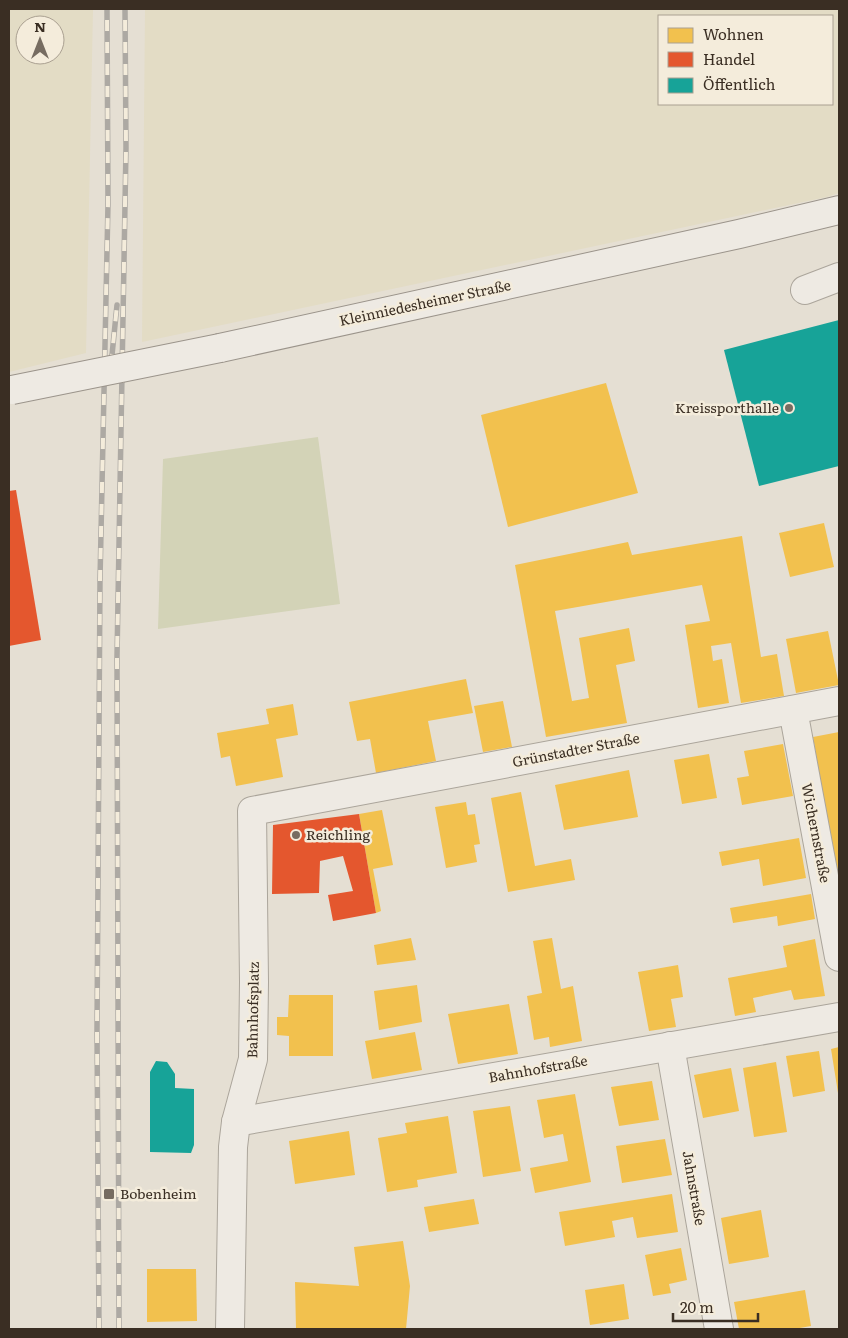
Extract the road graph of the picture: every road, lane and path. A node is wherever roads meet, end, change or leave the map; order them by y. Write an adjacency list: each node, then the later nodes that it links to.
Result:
1 (839, 210): 4 (street, Kleinniedesheimer Straße, bridge)
2 (839, 277): 3 (street)
3 (805, 290)
4 (10, 390)
5 (839, 701): 6 (street, Grünstadter Straße)
6 (793, 710): 7 (street, Grünstadter Straße); 8 (street, Wichernstraße)
7 (313, 799): 11 (street, Bahnhofsplatz)
8 (839, 957)
9 (839, 1017): 10 (street, Bahnhofstraße)
10 (670, 1046): 11 (street, Bahnhofstraße); 13 (street, Jahnstraße)
11 (236, 1122): 12 (street, Bahnhofsplatz)
12 (230, 1329)
13 (719, 1329)

